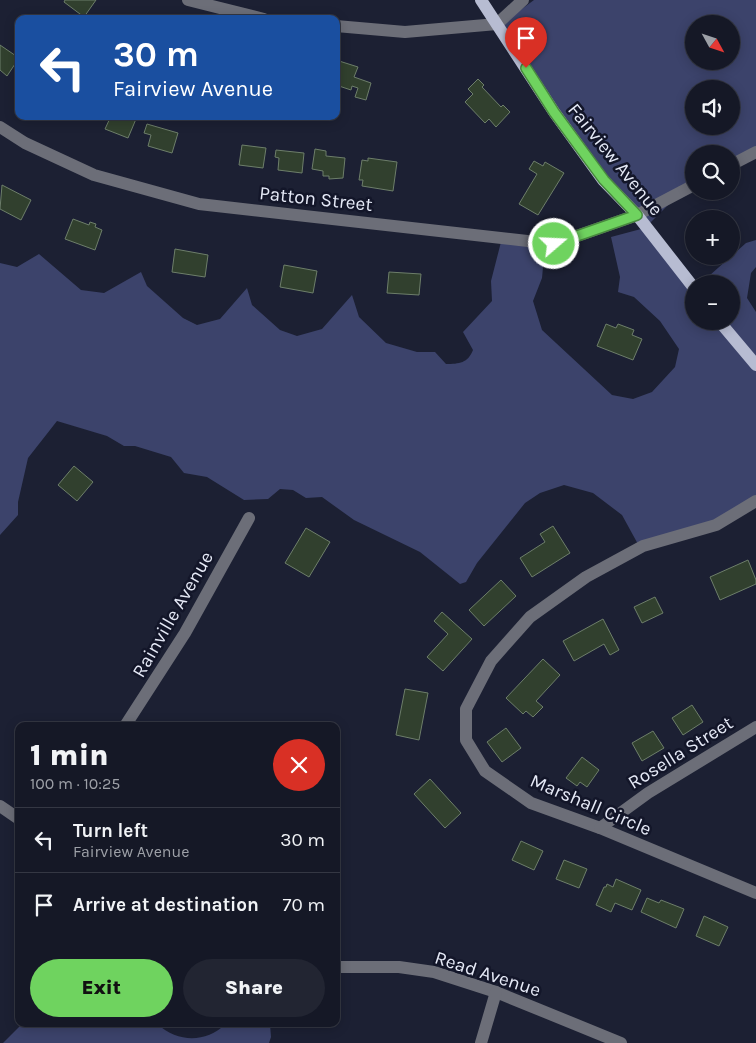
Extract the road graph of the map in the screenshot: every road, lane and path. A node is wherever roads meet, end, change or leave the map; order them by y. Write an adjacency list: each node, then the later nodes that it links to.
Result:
1 (188, 0): 4 (street)
2 (481, 0): 5 (main road, Fairview Avenue)
3 (523, 0): 5 (street)
4 (248, 15)
5 (497, 24): 6 (street); 11 (main road, Fairview Avenue)
6 (340, 26)
7 (0, 127): 11 (street, Patton Street)
8 (756, 152): 9 (street)
9 (740, 160)
10 (685, 190): 11 (street, Patton Street)
11 (637, 215): 12 (main road, Fairview Avenue)
12 (685, 276)
13 (726, 330): 14 (main road)
14 (756, 366)
15 (756, 501): 21 (street, Marshall Circle)
16 (249, 518): 17 (street, Rainville Avenue)
17 (128, 722)
18 (756, 727): 21 (street, Rosella Street)
19 (0, 806): 20 (street)
20 (15, 816)
21 (600, 828): 22 (street, Marshall Circle)
22 (756, 894)
23 (340, 967): 24 (street, Read Avenue)
24 (496, 992): 25 (street); 26 (street, Read Avenue)
25 (481, 1043)
26 (622, 1043)

